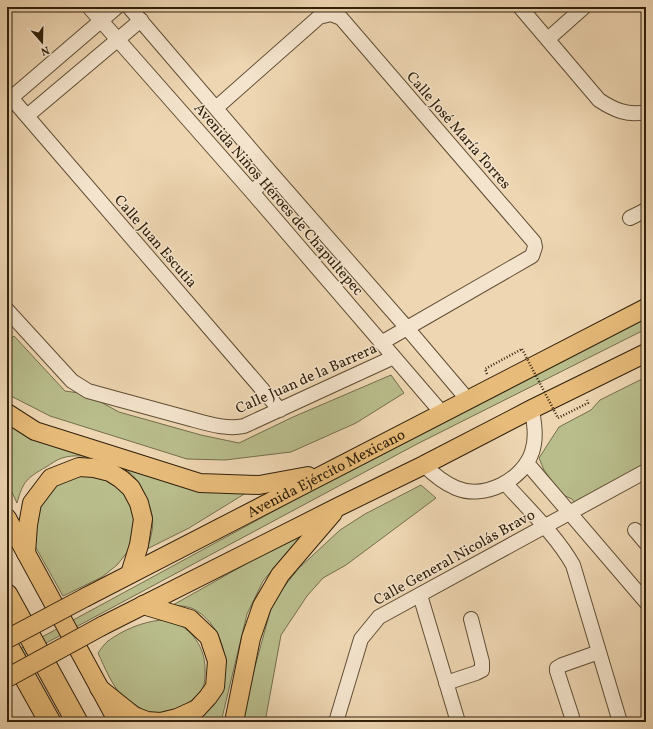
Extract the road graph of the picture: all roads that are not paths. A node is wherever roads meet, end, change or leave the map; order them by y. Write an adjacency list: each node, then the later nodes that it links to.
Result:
1 (89, 7): 6 (street, Avenida Niños Héroes de Chapultepec)
2 (117, 7): 6 (street)
3 (129, 7): 7 (street, Avenida Niños Héroes de Chapultepec)
4 (520, 7): 9 (street)
5 (584, 7): 9 (street)
6 (100, 20): 8 (street, Avenida Niños Héroes de Chapultepec); 10 (street)
7 (141, 20): 8 (street); 11 (street, Avenida Niños Héroes de Chapultepec)
8 (117, 40): 13 (street); 15 (street, Avenida Niños Héroes de Chapultepec)
9 (548, 40): 12 (street)
10 (9, 95): 13 (street, Calle Juan Escutia)
11 (216, 108): 14 (street, Avenida Niños Héroes de Chapultepec); 20 (street, Calle José María Torres)
12 (646, 113)
13 (27, 116): 26 (street, Calle Juan Escutia)
14 (272, 174): 15 (street); 20 (street, Avenida Niños Héroes de Chapultepec)
15 (252, 192): 21 (street, Avenida Niños Héroes de Chapultepec)
16 (646, 210): 17 (street)
17 (630, 218)
18 (646, 308): 24 (main road, Avenida Ejército Mexicano)
19 (7, 310): 26 (street, Calle Juan de la Barrera)
20 (408, 328): 21 (street, Calle José María Torres); 24 (street, Avenida Niños Héroes de Chapultepec)
21 (381, 342): 23 (street, Avenida Niños Héroes de Chapultepec)
22 (646, 353): 25 (main road)
23 (394, 357): 26 (street, Calle Juan de la Barrera); 28 (street, Avenida Niños Héroes de Chapultepec)
24 (468, 400): 28 (main road, Avenida Ejército Mexicano)
25 (532, 408): 29 (street); 30 (main road)
26 (280, 410)
27 (7, 413): 32 (main road)
28 (442, 413): 32 (main road, Avenida Ejército Mexicano)
29 (527, 463): 33 (street); 35 (street)
30 (424, 465): 33 (street); 34 (main road)
31 (646, 471): 35 (street, Calle General Nicolás Bravo)
32 (329, 472): 41 (main road, Avenida Ejército Mexicano)
33 (505, 483): 37 (street)
34 (340, 506): 45 (main road); 57 (main road)
35 (569, 513): 37 (street, Calle General Nicolás Bravo); 44 (street)
36 (7, 518): 40 (main road)
37 (544, 527): 43 (street, Calle General Nicolás Bravo); 49 (street)
38 (635, 530): 39 (street)
39 (646, 543)
40 (26, 553): 41 (main road); 52 (main road)
41 (130, 574): 47 (main road, Avenida Ejército Mexicano, bridge)
42 (7, 595): 55 (highway)
43 (420, 595): 51 (street); 58 (street, Calle General Nicolás Bravo)
44 (646, 602)
45 (143, 605): 50 (main road, bridge); 52 (main road)
46 (471, 619): 51 (street)
47 (7, 639)
48 (7, 644): 54 (highway)
49 (598, 652): 53 (street); 60 (street)
50 (7, 678)
51 (446, 683): 59 (street)
52 (99, 688): 56 (main road)
53 (572, 717)
54 (50, 722)
55 (78, 722)
56 (118, 722)
57 (234, 722)
58 (336, 722)
59 (458, 722)
60 (620, 722)

